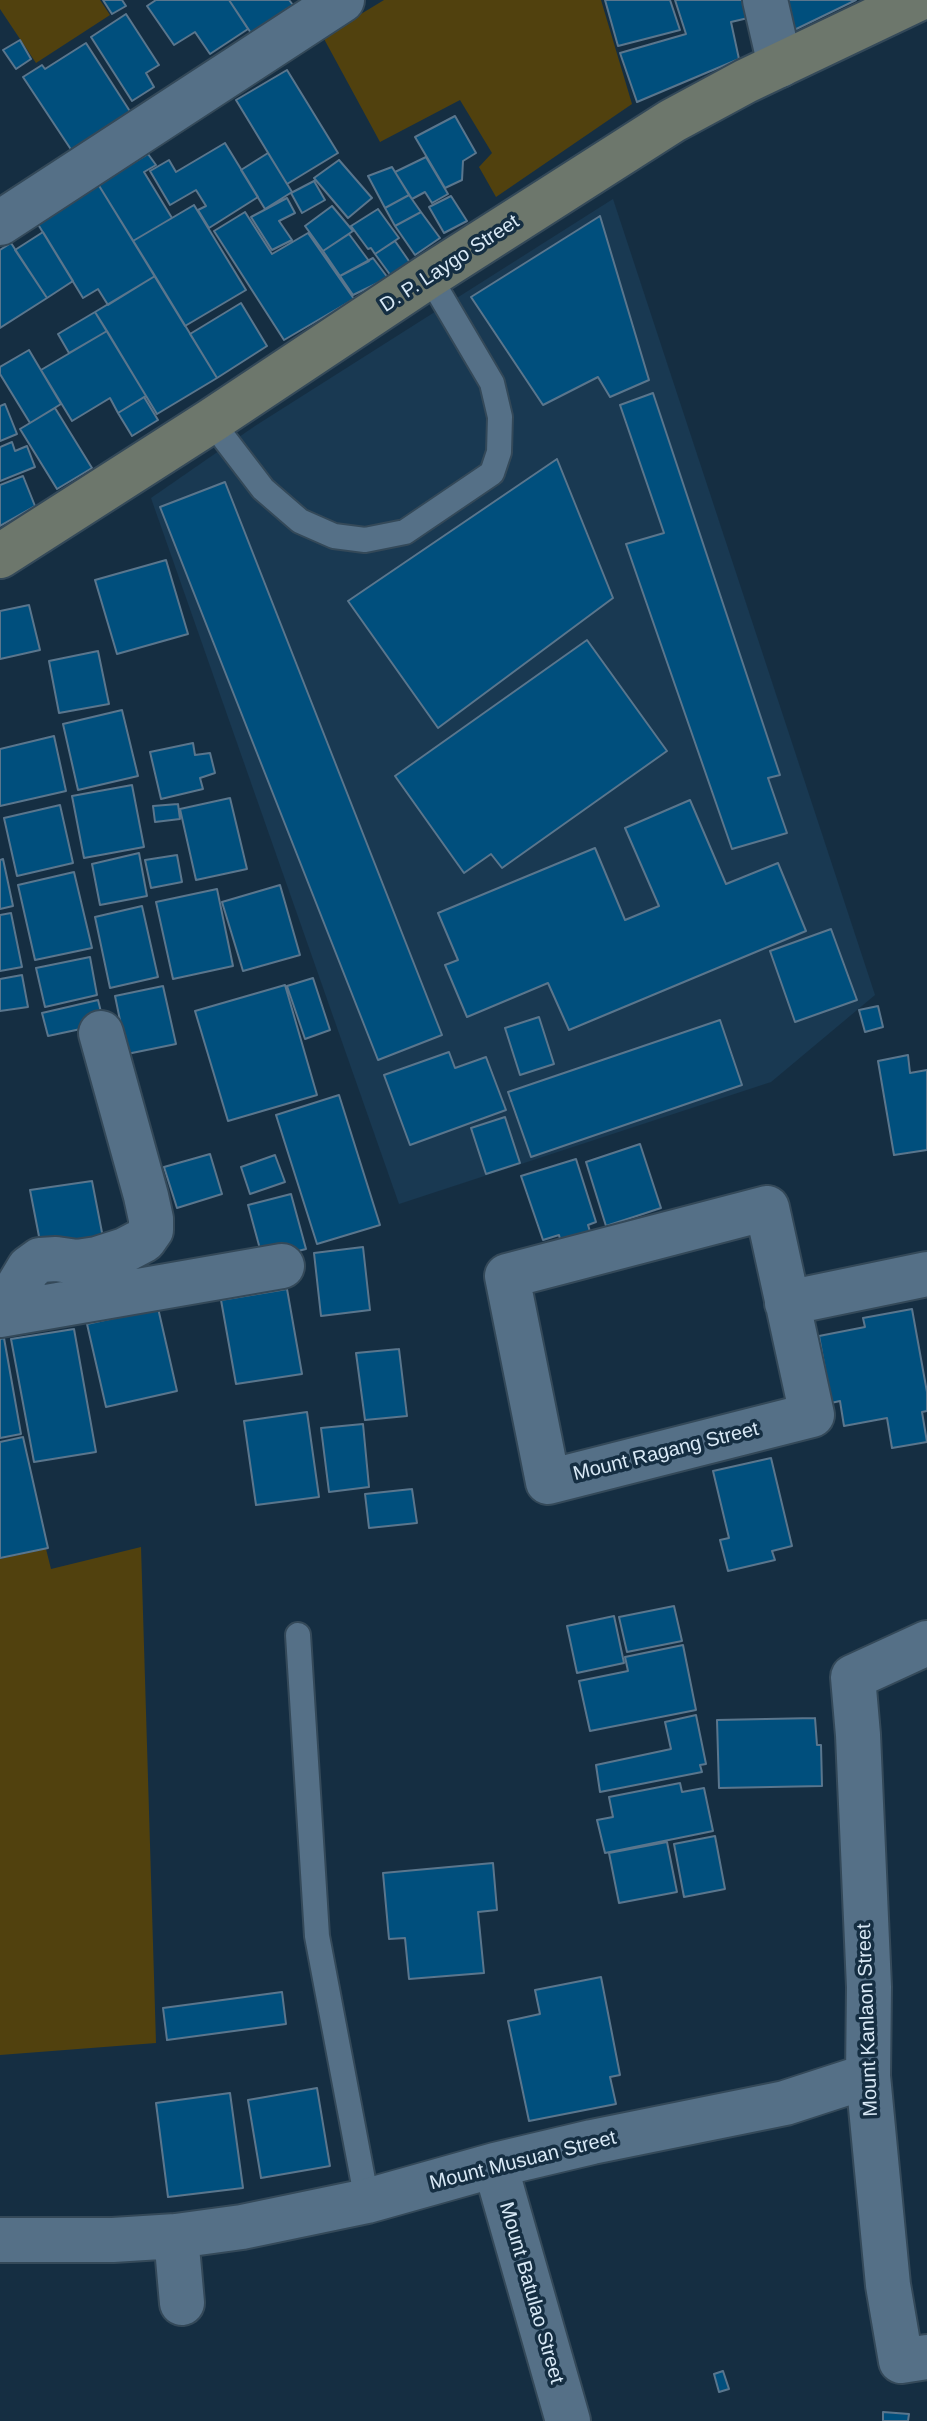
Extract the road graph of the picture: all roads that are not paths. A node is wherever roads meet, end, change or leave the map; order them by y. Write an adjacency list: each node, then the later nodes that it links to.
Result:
1 (342, 0): 5 (street)
2 (765, 0): 4 (street)
3 (916, 0): 4 (main road, D. P. Laygo Street)
4 (780, 65): 6 (main road, D. P. Laygo Street)
5 (0, 223)
6 (429, 276): 7 (main road, D. P. Laygo Street); 7 (lane)
7 (211, 421): 8 (main road, D. P. Laygo Street)
8 (0, 556)
9 (101, 1033): 13 (street)
10 (282, 1266): 13 (street)
11 (927, 1274): 12 (street)
12 (787, 1303): 12 (street, Mount Ragang Street)
13 (8, 1314)
14 (298, 1635): 18 (lane)
15 (927, 1643): 16 (street, Mount Kanlaon Street)
16 (868, 2076): 17 (street, Mount Musuan Street); 22 (street, Mount Kanlaon Street)
17 (495, 2165): 18 (street, Mount Musuan Street); 23 (street, Mount Batulao Street)
18 (367, 2201): 19 (street, Mount Musuan Street)
19 (176, 2236): 20 (street, Mount Musuan Street); 21 (street)
20 (0, 2240)
21 (182, 2303)
22 (914, 2359)
23 (568, 2421)

